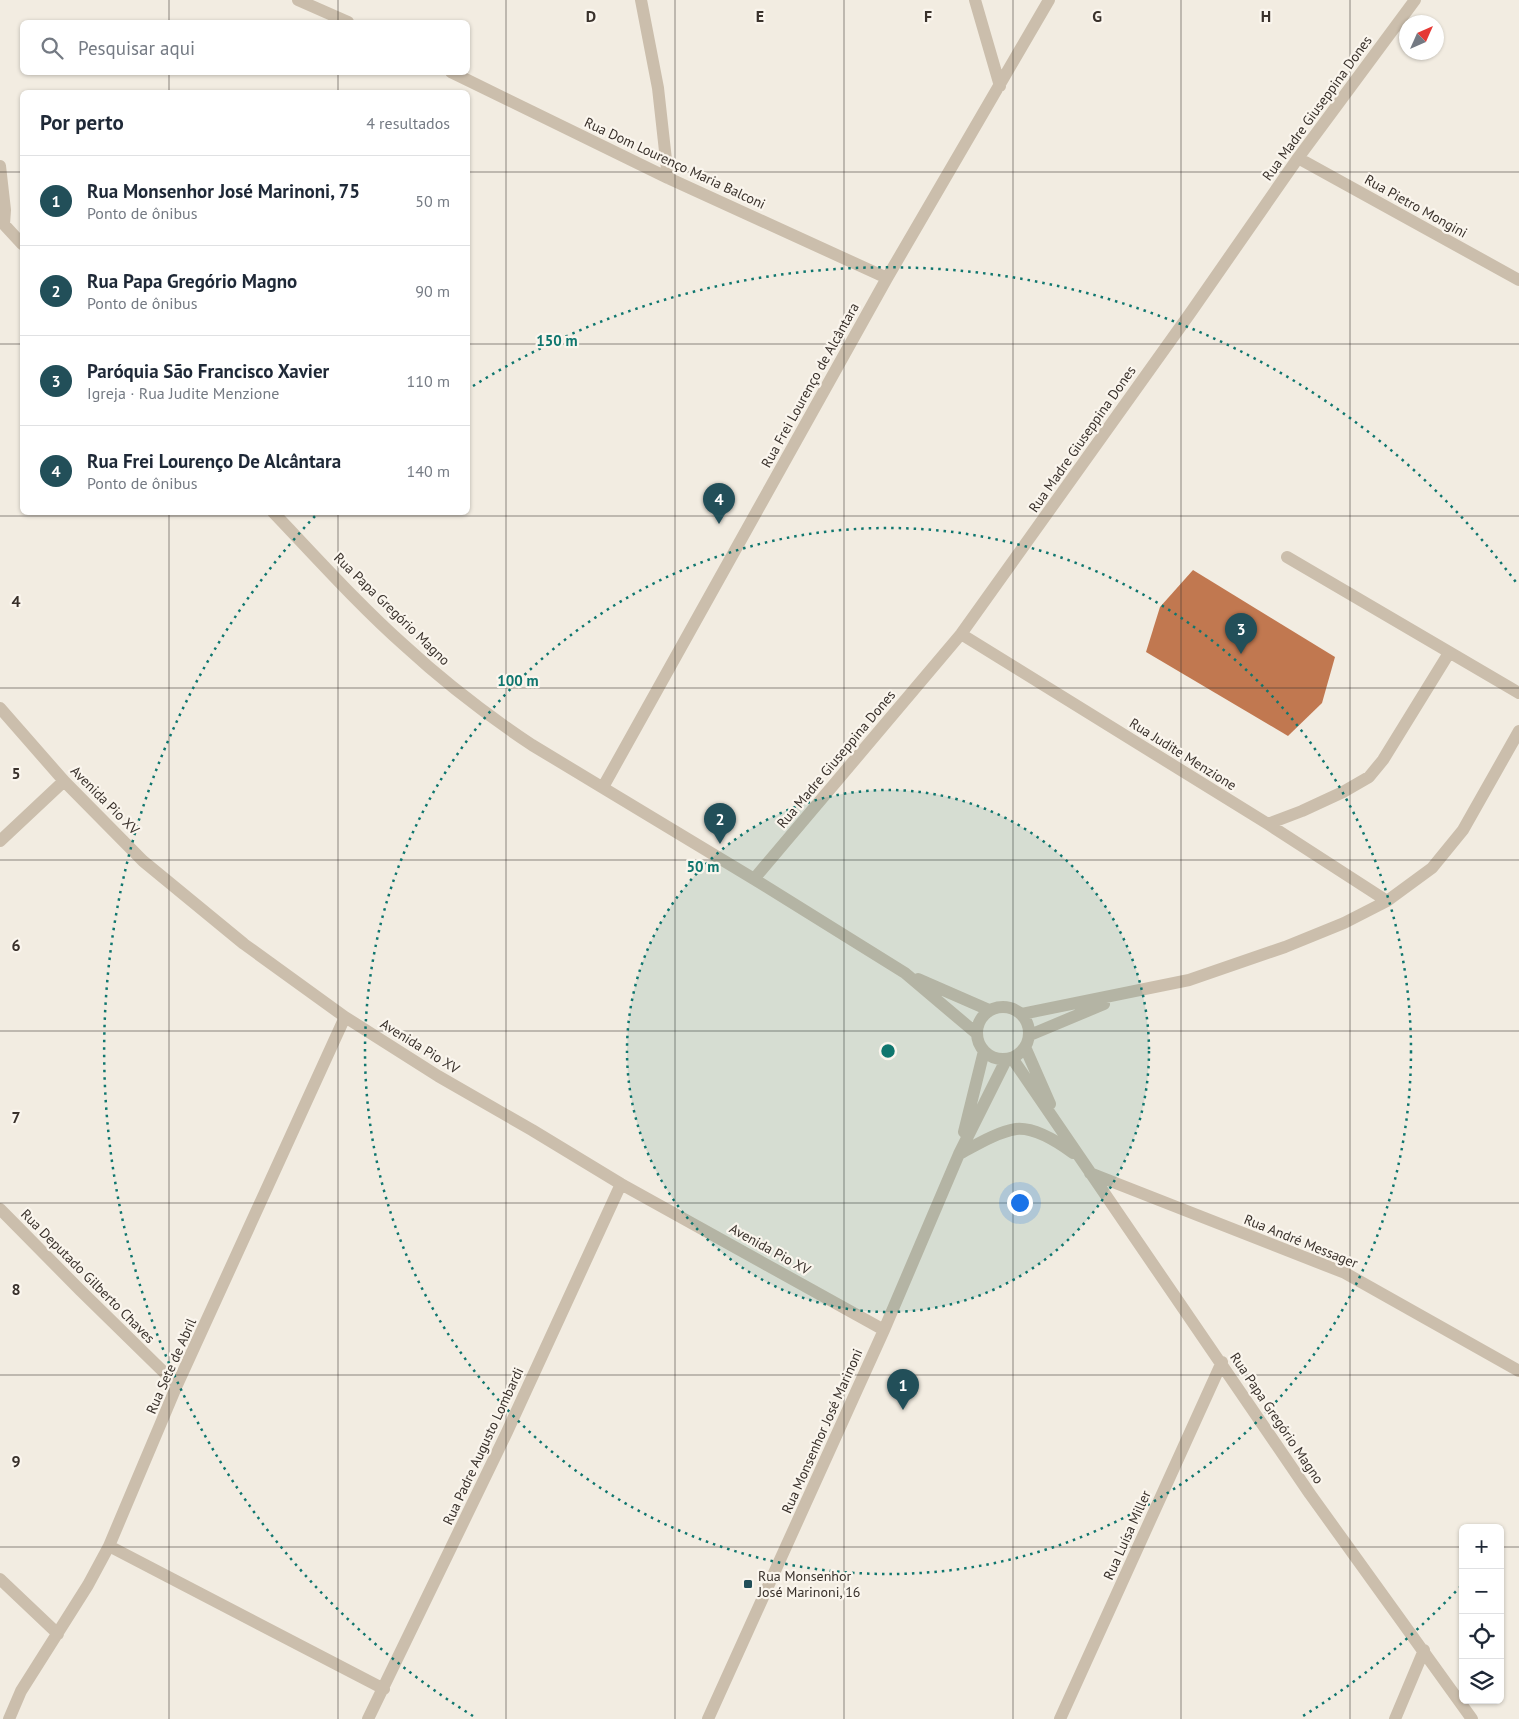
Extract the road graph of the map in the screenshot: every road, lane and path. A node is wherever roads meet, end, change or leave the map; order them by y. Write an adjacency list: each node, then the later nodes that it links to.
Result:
1 (298, 0): 6 (street)
2 (641, 0): 12 (street)
3 (975, 0): 9 (street)
4 (1049, 0): 9 (street, Rua Frei Lourenço de Alcântara)
5 (1414, 0): 10 (street, Rua Madre Giuseppina Dones)
6 (321, 5): 7 (street)
7 (345, 20)
8 (457, 75): 12 (street, Rua Dom Lourenço Maria Balconi)
9 (1000, 86): 15 (street, Rua Frei Lourenço de Alcântara)
10 (1298, 158): 16 (street, Rua Pietro Mongini); 19 (street, Rua Madre Giuseppina Dones)
11 (0, 166): 13 (street)
12 (668, 178): 15 (street, Rua Dom Lourenço Maria Balconi)
13 (1, 224): 14 (street)
14 (20, 242)
15 (887, 278): 25 (street, Rua Frei Lourenço de Alcântara)
16 (1519, 280)
17 (276, 515): 25 (street, Rua Papa Gregório Magno)
18 (1287, 557): 20 (street)
19 (961, 634): 26 (street, Rua Judite Menzione); 28 (street, Rua Madre Giuseppina Dones)
20 (1449, 653): 21 (street); 26 (street)
21 (1519, 693)
22 (0, 708): 24 (street, Avenida Pio XV)
23 (1519, 731): 29 (street)
24 (64, 781): 27 (street); 34 (street, Avenida Pio XV)
25 (602, 787): 28 (street, Rua Papa Gregório Magno)
26 (1268, 824): 29 (street, Rua Judite Menzione)
27 (0, 841)
28 (754, 880): 30 (street, Rua Papa Gregório Magno)
29 (1387, 900): 31 (street)
30 (905, 973): 32 (street, Rua Papa Gregório Magno); 35 (street, Rua Papa Gregório Magno)
31 (1126, 994): 33 (street); 36 (street)
32 (989, 1010): 33 (street); 35 (street)
33 (1022, 1014): 36 (street)
34 (345, 1017): 43 (street, Avenida Pio XV); 48 (street, Rua Sete de Abril)
35 (976, 1033): 37 (street)
36 (1028, 1041): 38 (street); 39 (street, Rua Papa Gregório Magno)
37 (984, 1051): 38 (street); 40 (street, Rua Monsenhor José Marinoni)
38 (1009, 1059): 39 (street, Rua Papa Gregório Magno); 40 (street, Rua Monsenhor José Marinoni)
39 (1062, 1132): 41 (street, Rua Papa Gregório Magno)
40 (959, 1154): 41 (street); 45 (street, Rua Monsenhor José Marinoni)
41 (1079, 1158): 42 (street, Rua Papa Gregório Magno)
42 (1090, 1173): 46 (street, Rua Papa Gregório Magno); 47 (street, Rua André Messager)
43 (622, 1184): 45 (street, Avenida Pio XV); 53 (street, Rua Padre Augusto Lombardi)
44 (0, 1209): 48 (street, Rua Deputado Gilberto Chaves)
45 (884, 1330): 56 (street, Rua Monsenhor José Marinoni)
46 (1222, 1362): 52 (street, Rua Papa Gregório Magno); 57 (street, Rua Luísa Miller)
47 (1517, 1364)
48 (177, 1385): 49 (street, Rua Sete de Abril)
49 (109, 1546): 51 (street, Rua Sete de Abril); 53 (street)
50 (0, 1579): 51 (street)
51 (58, 1634): 54 (street, Rua Sete de Abril)
52 (1424, 1650): 58 (street); 59 (street, Rua Papa Gregório Magno)
53 (384, 1689): 55 (street, Rua Padre Augusto Lombardi)
54 (9, 1719)
55 (368, 1719)
56 (708, 1719)
57 (1060, 1719)
58 (1395, 1719)
59 (1472, 1719)

